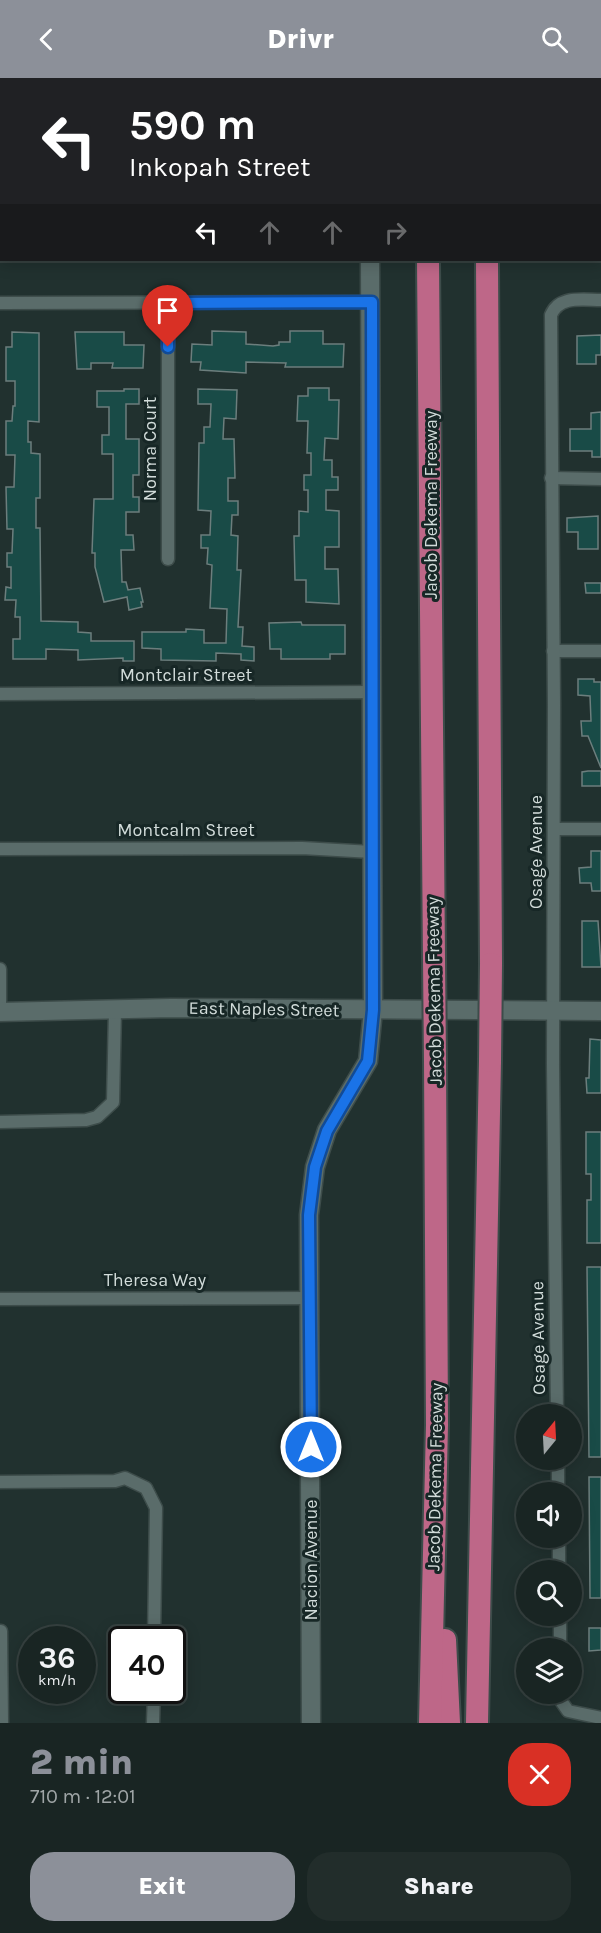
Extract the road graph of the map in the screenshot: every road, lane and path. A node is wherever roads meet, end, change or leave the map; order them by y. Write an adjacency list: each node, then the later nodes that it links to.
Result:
1 (370, 261): 8 (street, Nacion Avenue)
2 (423, 261): 9 (highway)
3 (429, 261): 9 (highway, Jacob Dekema Freeway)
4 (487, 261): 6 (highway)
5 (497, 261): 6 (highway)
6 (488, 292): 29 (highway, bridge)
7 (601, 300): 12 (street, Osage Avenue)
8 (372, 302): 11 (street); 17 (street, Nacion Avenue)
9 (430, 302): 34 (highway, Jacob Dekema Freeway, bridge)
10 (0, 303): 11 (street)
11 (168, 303): 14 (street, Norma Court)
12 (551, 478): 13 (street); 15 (street, Osage Avenue)
13 (601, 479)
14 (168, 559)
15 (554, 651): 16 (street); 19 (street, Osage Avenue)
16 (601, 651)
17 (372, 692): 18 (street, Montclair Street); 22 (street, Nacion Avenue)
18 (0, 694)
19 (554, 829): 20 (street); 26 (street, Osage Avenue)
20 (601, 829)
21 (0, 849): 22 (street, Montcalm Street)
22 (372, 852): 25 (street, Nacion Avenue)
23 (0, 969): 28 (street)
24 (115, 1010): 25 (street, East Naples Street); 28 (street, East Naples Street); 30 (street)
25 (373, 1010): 26 (street, East Naples Street); 31 (street, Nacion Avenue)
26 (554, 1011): 27 (street, East Naples Street); 33 (street, Osage Avenue)
27 (601, 1011)
28 (0, 1012)
29 (489, 1060): 46 (highway); 47 (highway)
30 (0, 1122)
31 (310, 1298): 32 (street, Theresa Way); 43 (street, Nacion Avenue)
32 (0, 1299)
33 (557, 1404)
34 (437, 1425): 44 (highway, Jacob Dekema Freeway); 45 (highway)
35 (0, 1482): 36 (street)
36 (154, 1626)
37 (1, 1631): 41 (street)
38 (154, 1704): 42 (street)
39 (563, 1704): 40 (street)
40 (601, 1718)
41 (2, 1723)
42 (153, 1723)
43 (312, 1723)
44 (430, 1723)
45 (449, 1723)
46 (477, 1723)
47 (490, 1723)

